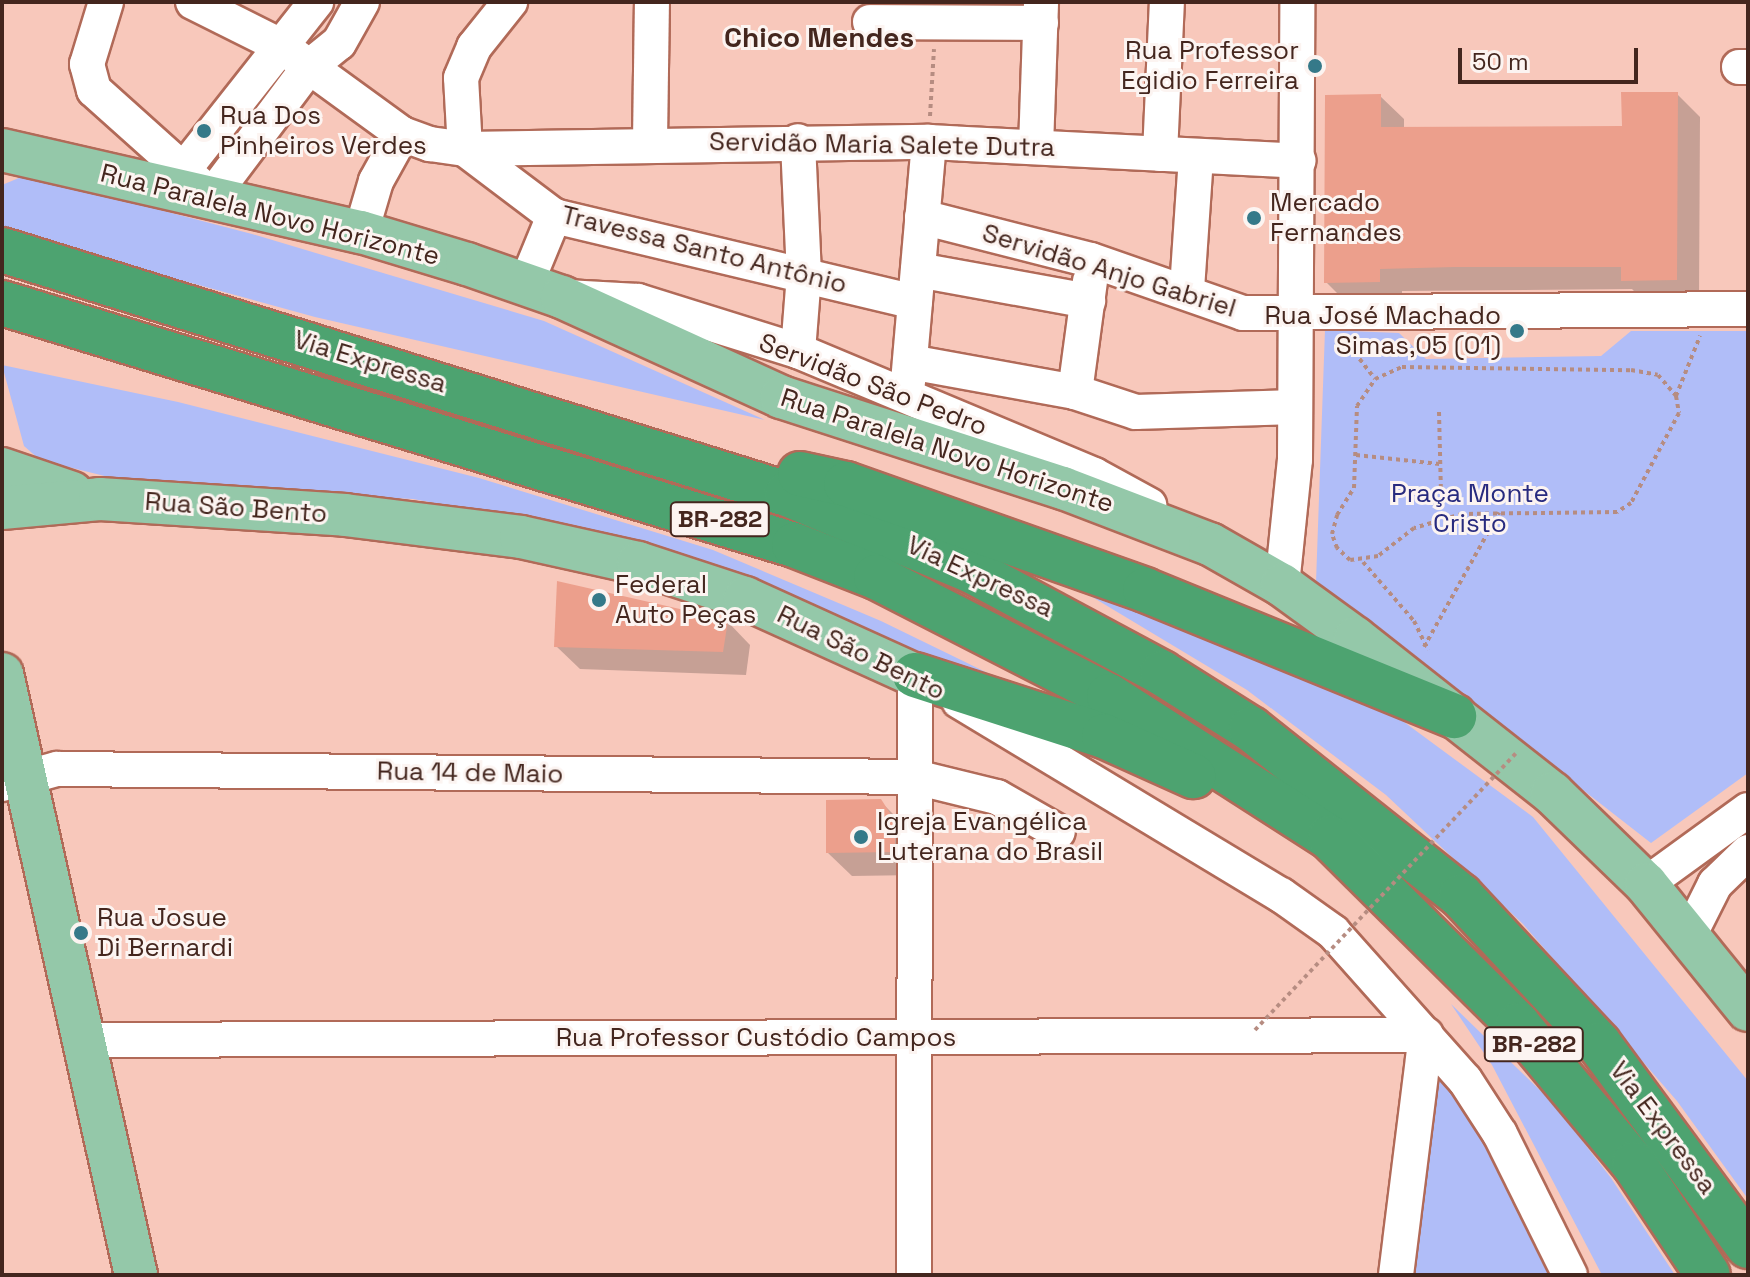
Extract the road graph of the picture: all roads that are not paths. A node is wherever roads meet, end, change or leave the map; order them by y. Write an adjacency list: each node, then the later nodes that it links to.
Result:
1 (106, 2): 23 (street)
2 (316, 2): 11 (street)
3 (362, 2): 12 (street)
4 (510, 2): 18 (street)
5 (652, 2): 15 (street)
6 (1167, 2): 19 (street)
7 (1297, 2): 22 (street)
8 (197, 3): 11 (street)
9 (1041, 13): 10 (street); 17 (street)
10 (870, 22)
11 (281, 46): 12 (street); 23 (street)
12 (309, 67): 13 (street); 23 (street)
13 (402, 134): 18 (street); 26 (street)
14 (798, 141): 15 (street, Servidão Maria Salete Dutra); 16 (street, Servidão Maria Salete Dutra); 29 (street)
15 (650, 142): 18 (street, Servidão Maria Salete Dutra)
16 (929, 142): 17 (street, Servidão Maria Salete Dutra); 25 (street)
17 (1036, 147): 19 (street, Servidão Maria Salete Dutra)
18 (465, 149): 24 (street, Travessa Santo Antônio)
19 (1160, 154): 20 (street, Servidão Maria Salete Dutra)
20 (1196, 156): 22 (street, Servidão Maria Salete Dutra); 31 (street)
21 (13, 159): 23 (main road, Rua Paralela Novo Horizonte)
22 (1299, 161): 36 (street)
23 (189, 184): 26 (main road, Rua Paralela Novo Horizonte)
24 (554, 216): 29 (street, Travessa Santo Antônio); 32 (street)
25 (922, 217): 28 (street, Servidão Anjo Gabriel); 30 (street)
26 (361, 232): 32 (main road, Rua Paralela Novo Horizonte)
27 (2, 250): 41 (highway, Via Expressa / BR-282)
28 (1091, 260): 31 (street, Servidão Anjo Gabriel); 33 (street)
29 (804, 275): 30 (street, Travessa Santo Antônio); 37 (street)
30 (916, 286): 33 (street, Travessa Santo Antônio); 38 (street)
31 (1187, 289): 36 (street, Servidão Anjo Gabriel)
32 (544, 290): 37 (street, Servidão São Pedro); 45 (main road, Rua Paralela Novo Horizonte)
33 (1088, 301): 39 (street)
34 (1733, 301): 36 (street, Servidão Anjo Gabriel)
35 (2, 303): 54 (highway, Via Expressa / BR-282)
36 (1297, 315): 40 (street)
37 (798, 351): 38 (street, Servidão São Pedro)
38 (909, 378): 39 (street, Servidão São Pedro); 45 (street, Servidão São Pedro)
39 (1075, 392): 40 (street, Servidão São Pedro)
40 (1295, 407): 46 (street)
41 (668, 455): 49 (highway); 62 (highway, Via Expressa / BR-282)
42 (2, 469): 43 (main road, Rua São Bento)
43 (100, 499): 44 (main road, Rua São Bento); 48 (main road, Rua São Bento)
44 (2, 508)
45 (1210, 544): 46 (main road, Rua Paralela Novo Horizonte)
46 (1282, 585): 49 (main road, Rua Paralela Novo Horizonte)
47 (2, 674): 51 (main road)
48 (915, 675): 50 (street); 54 (highway); 59 (street, Rua São Bento)
49 (1454, 716): 56 (main road, Rua Paralela Novo Horizonte)
50 (915, 777): 51 (street, Rua 14 de Maio); 53 (street, Rua 14 de Maio); 60 (street)
51 (14, 779): 61 (main road)
52 (1743, 824): 56 (street)
53 (1058, 832)
54 (1330, 838): 67 (highway, Via Expressa / BR-282)
55 (1748, 852): 57 (street)
56 (1646, 884): 57 (main road, Rua Paralela Novo Horizonte)
57 (1690, 934): 58 (main road, Rua Paralela Novo Horizonte)
58 (1748, 1010)
59 (1426, 1035): 60 (street, Rua Professor Custódio Campos); 65 (street); 66 (street, Rua São Bento)
60 (915, 1037): 61 (street, Rua Professor Custódio Campos); 64 (street)
61 (86, 1040): 63 (main road)
62 (1748, 1246)
63 (136, 1275)
64 (914, 1275)
65 (1396, 1275)
66 (1570, 1275)
67 (1708, 1275)

